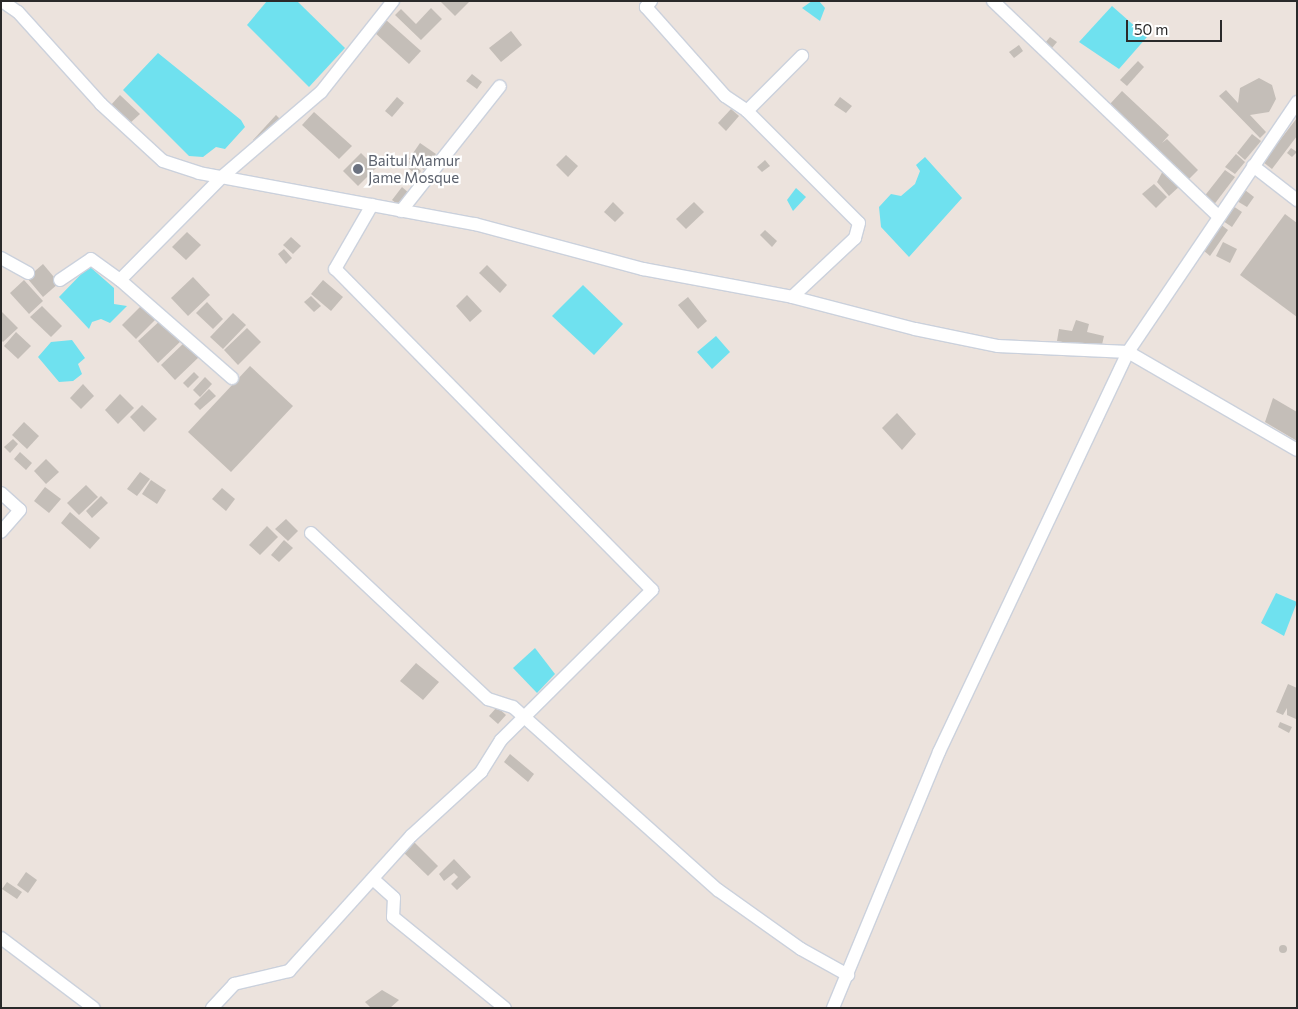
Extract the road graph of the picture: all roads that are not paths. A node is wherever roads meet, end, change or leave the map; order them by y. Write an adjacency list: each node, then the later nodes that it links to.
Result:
1 (2, 1): 10 (street)
2 (393, 1): 10 (street)
3 (651, 1): 8 (street)
4 (993, 1): 14 (street)
5 (802, 56): 8 (street)
6 (500, 86): 13 (street)
7 (1297, 102): 9 (street)
8 (747, 111): 19 (street)
9 (1253, 166): 11 (street); 14 (street)
10 (224, 176): 12 (street); 18 (street)
11 (1297, 200)
12 (372, 205): 13 (street); 26 (street)
13 (401, 211): 19 (street)
14 (1218, 216): 20 (street)
15 (1, 258): 16 (street)
16 (28, 274)
17 (60, 280): 18 (street)
18 (120, 280): 21 (street)
19 (792, 297): 20 (street)
20 (1128, 352): 22 (street); 29 (street)
21 (232, 378)
22 (1297, 450)
23 (1, 493): 24 (street)
24 (1, 532)
25 (311, 534): 26 (street)
26 (526, 720): 27 (street); 29 (street)
27 (372, 879): 31 (street); 32 (street)
28 (1, 938): 30 (street)
29 (848, 975): 33 (street)
30 (94, 1008)
31 (212, 1008)
32 (506, 1008)
33 (833, 1008)

